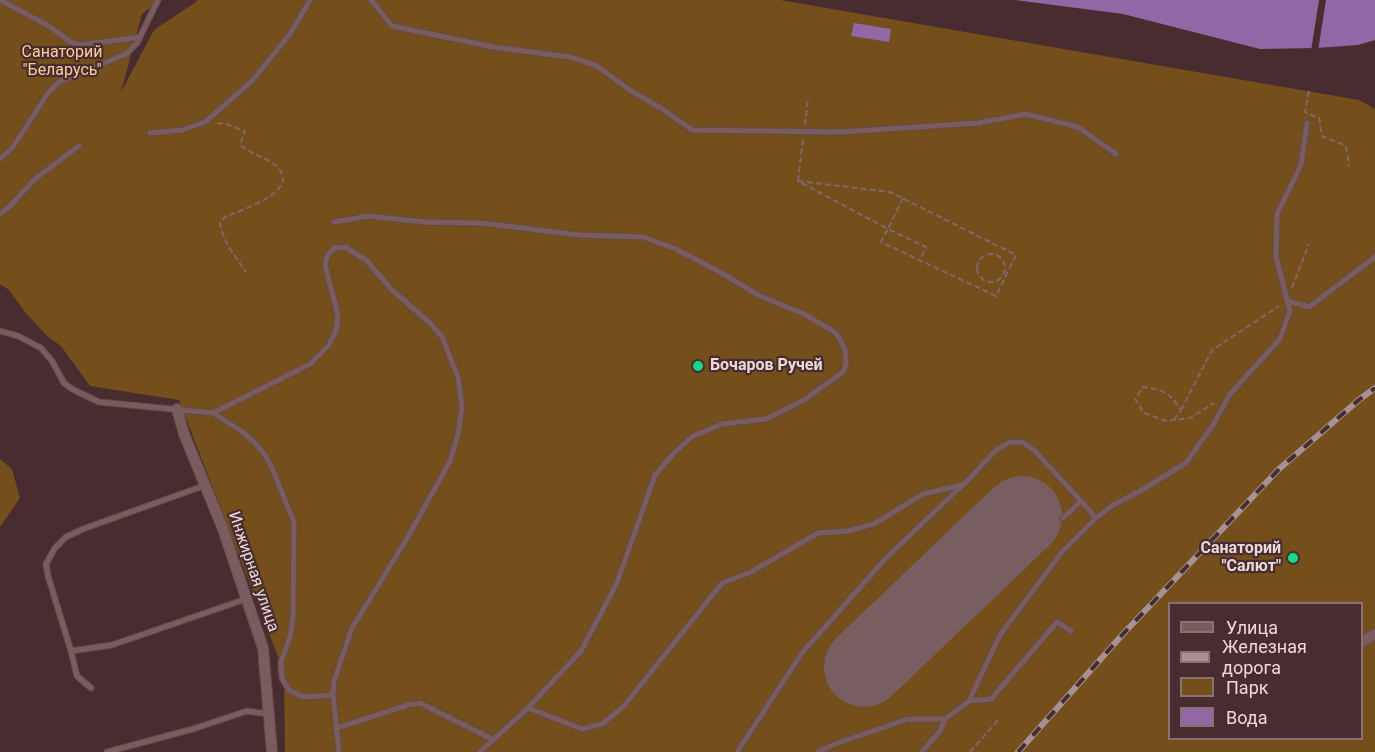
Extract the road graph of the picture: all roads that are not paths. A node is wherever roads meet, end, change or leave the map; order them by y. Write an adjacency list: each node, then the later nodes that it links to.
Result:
1 (0, 0): 5 (lane)
2 (158, 0): 5 (lane)
3 (310, 0): 7 (lane)
4 (371, 0): 9 (lane)
5 (140, 37): 10 (lane)
6 (1307, 123): 14 (lane)
7 (150, 133)
8 (79, 146): 11 (lane)
9 (1116, 154)
10 (0, 159)
11 (0, 214)
12 (334, 222): 29 (lane)
13 (1375, 256): 14 (lane)
14 (1288, 301): 22 (lane)
15 (0, 331): 16 (lane)
16 (177, 409): 17 (lane); 19 (street, Инжирная улица)
17 (213, 412): 27 (lane); 27 (lane)
18 (964, 484): 20 (lane); 29 (lane); 38 (lane)
19 (206, 485): 23 (street, Инжирная улица); 25 (lane)
20 (1081, 501): 21 (lane); 22 (lane)
21 (1063, 518)
22 (1096, 518): 28 (lane)
23 (246, 598): 25 (lane); 30 (street, Инжирная улица)
24 (1071, 631): 28 (lane)
25 (71, 651): 26 (lane)
26 (91, 688)
27 (333, 695): 32 (lane)
28 (969, 700): 31 (lane)
29 (528, 708): 33 (lane)
30 (270, 714): 34 (lane); 35 (street, Инжирная улица)
31 (945, 719): 39 (lane); 40 (lane)
32 (337, 728): 33 (lane); 36 (lane)
33 (494, 740): 37 (lane)
34 (107, 752)
35 (272, 752)
36 (339, 752)
37 (480, 752)
38 (737, 752)
39 (818, 752)
40 (922, 752)

